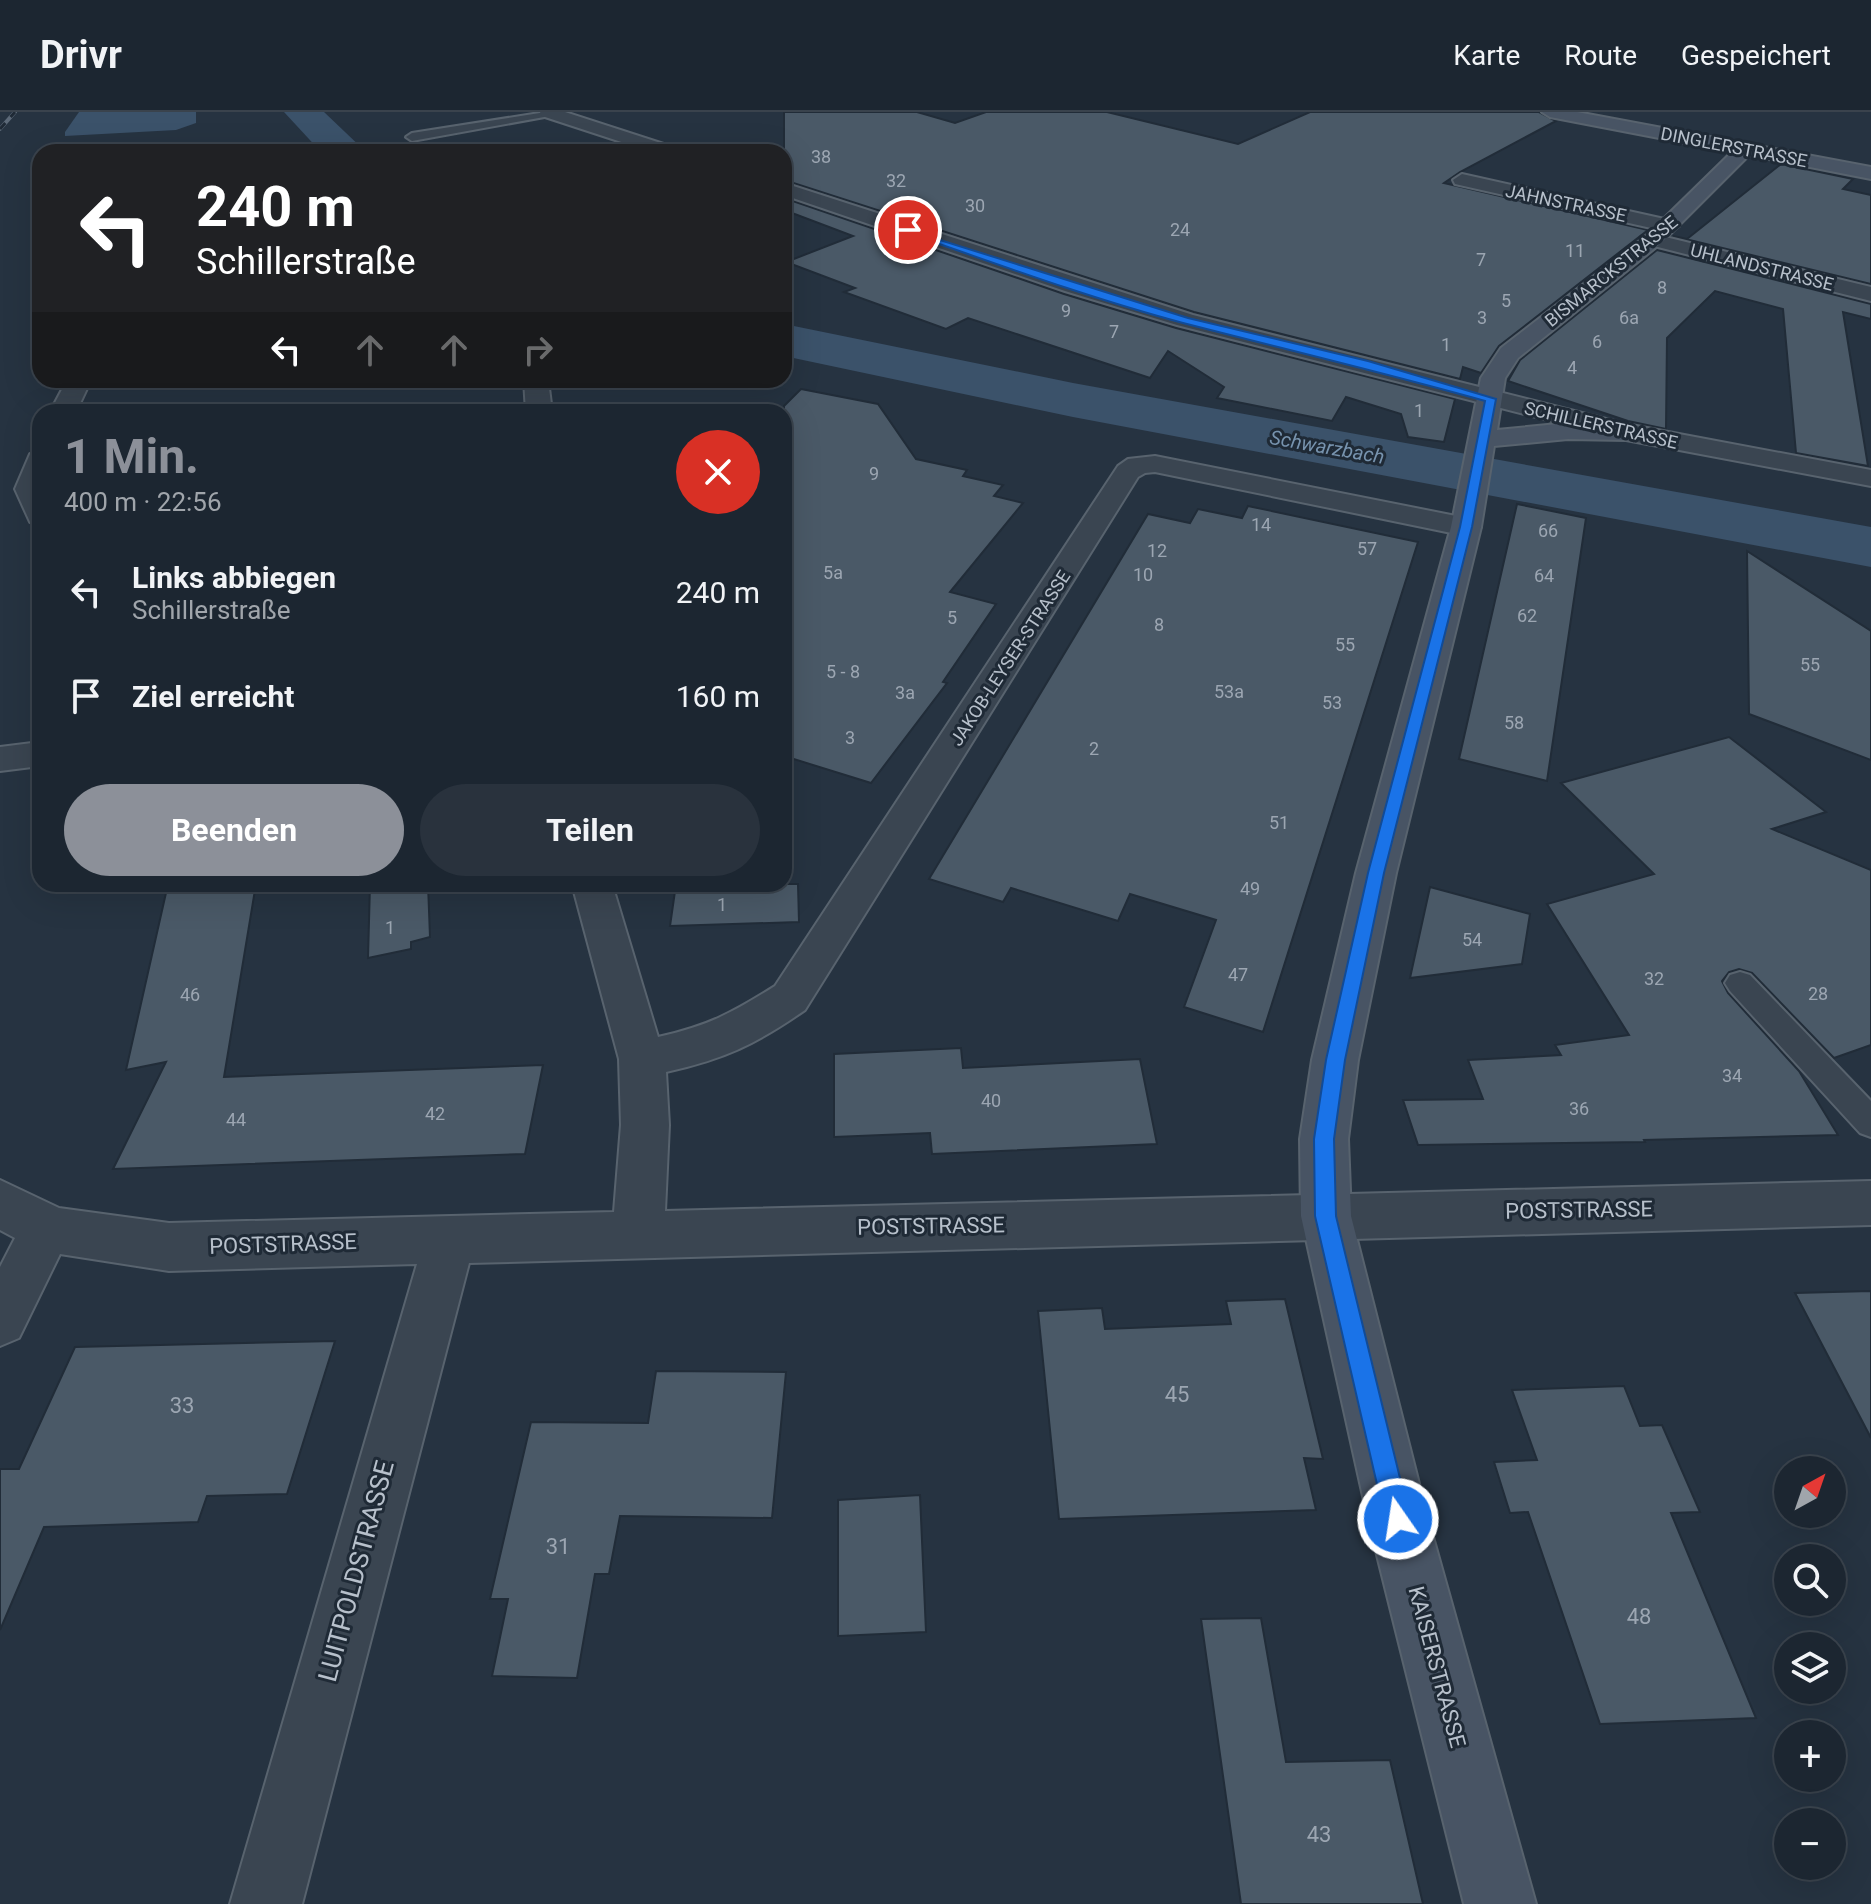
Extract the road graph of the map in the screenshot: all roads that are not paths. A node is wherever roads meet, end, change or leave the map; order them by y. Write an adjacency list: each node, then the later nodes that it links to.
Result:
1 (576, 112): 3 (street)
2 (1550, 112): 6 (street, DINGLERSTRASSE)
3 (551, 113): 4 (lane); 5 (street)
4 (412, 137)
5 (646, 144)
6 (1745, 149): 7 (street, DINGLERSTRASSE); 10 (street, BISMARCKSTRASSE)
7 (1871, 173)
8 (1462, 180): 10 (street, JAHNSTRASSE)
9 (792, 192): 12 (street, SCHILLERSTRASSE)
10 (1661, 233): 11 (street, UHLANDSTRASSE); 12 (street, BISMARCKSTRASSE)
11 (1871, 294)
12 (1490, 399): 13 (street, SCHILLERSTRASSE); 14 (street, KAISERSTRASSE)
13 (1626, 432): 14 (street); 15 (street, SCHILLERSTRASSE)
14 (1483, 441): 16 (street, KAISERSTRASSE)
15 (1871, 478)
16 (1470, 510): 21 (street, JAKOB-LEYSER-STRASSE); 25 (street, KAISERSTRASSE)
17 (32, 755): 18 (street)
18 (0, 759)
19 (594, 892): 21 (street)
20 (1740, 983): 22 (lane)
21 (642, 1059): 26 (street)
22 (1871, 1123)
23 (1871, 1203): 25 (street, POSTSTRASSE)
24 (15, 1216): 27 (street, POSTSTRASSE); 28 (street)
25 (1326, 1216): 26 (street, POSTSTRASSE); 30 (street, KAISERSTRASSE)
26 (638, 1233): 27 (street, POSTSTRASSE)
27 (450, 1239): 29 (street, LUITPOLDSTRASSE)
28 (0, 1320)
29 (266, 1904)
30 (1500, 1904)

